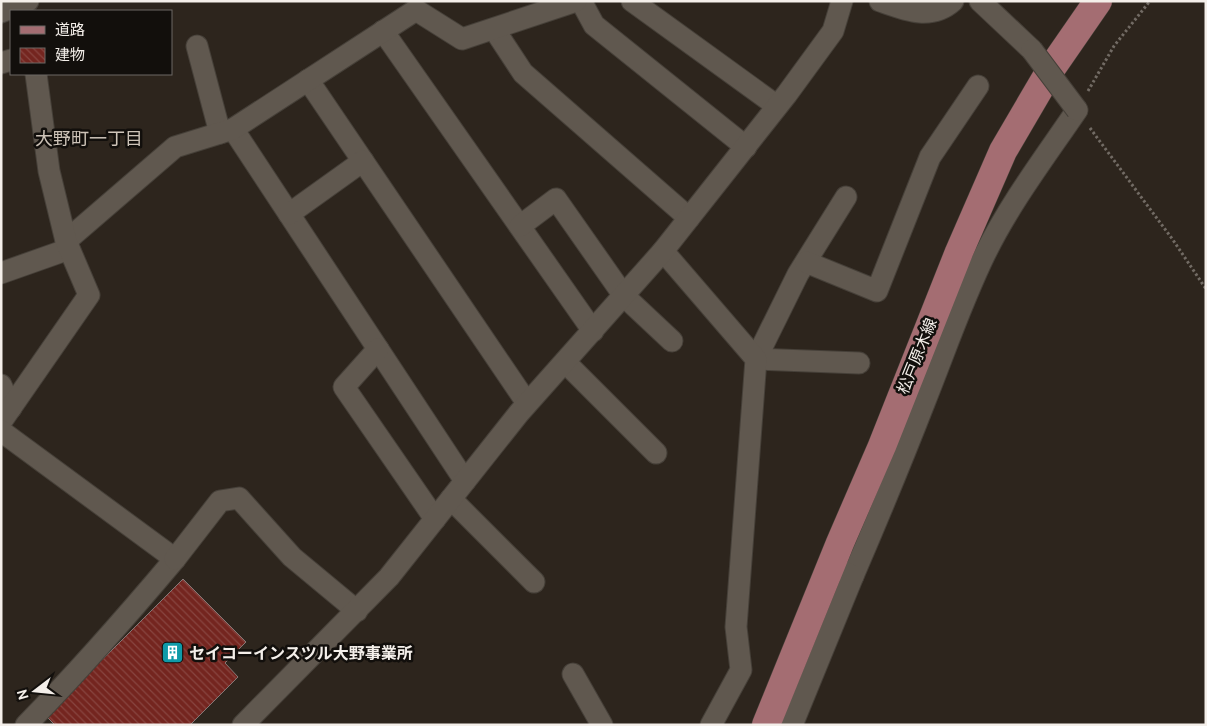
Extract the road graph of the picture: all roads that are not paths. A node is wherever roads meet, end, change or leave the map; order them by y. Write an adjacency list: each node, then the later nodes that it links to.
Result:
1 (28, 1): 11 (street)
2 (576, 1): 12 (street)
3 (581, 1): 20 (street)
4 (632, 1): 18 (street)
5 (842, 1): 18 (street)
6 (880, 1): 7 (street)
7 (952, 1)
8 (1098, 1): 46 (main road, 松戸原木線)
9 (985, 2): 46 (street, bridge)
10 (418, 5): 12 (street); 13 (street)
11 (1, 12)
12 (494, 29): 24 (street)
13 (383, 31): 16 (street); 25 (street)
14 (197, 46): 19 (street)
15 (36, 75): 26 (street)
16 (308, 80): 19 (street); 21 (street)
17 (978, 86): 28 (street)
18 (777, 106): 20 (street)
19 (226, 131): 23 (street); 26 (street)
20 (746, 147): 24 (street)
21 (363, 161): 23 (street); 38 (street)
22 (846, 197): 28 (street)
23 (289, 214): 33 (street)
24 (689, 218): 27 (street)
25 (520, 226): 30 (street); 31 (street)
26 (67, 245): 29 (street); 39 (street)
27 (663, 251): 30 (street); 34 (street)
28 (806, 262): 34 (street)
29 (1, 273)
30 (624, 296): 31 (street); 32 (street)
31 (593, 331): 35 (street)
32 (672, 342)
33 (378, 349): 42 (street); 44 (street)
34 (756, 359): 36 (street); 53 (street)
35 (565, 362): 38 (street); 41 (street)
36 (859, 363)
37 (1, 385): 39 (street)
38 (528, 403): 42 (street)
39 (6, 415)
40 (1, 431): 45 (street)
41 (656, 453)
42 (465, 481): 43 (street)
43 (451, 499): 44 (street); 47 (street)
44 (435, 519): 48 (street)
45 (175, 559): 48 (street); 50 (street)
46 (842, 571): 54 (main road, 松戸原木線); 55 (street)
47 (534, 582)
48 (357, 611): 51 (street)
49 (573, 674): 52 (street)
50 (26, 725)
51 (243, 725)
52 (602, 725)
53 (711, 725)
54 (766, 725)
55 (792, 725)

